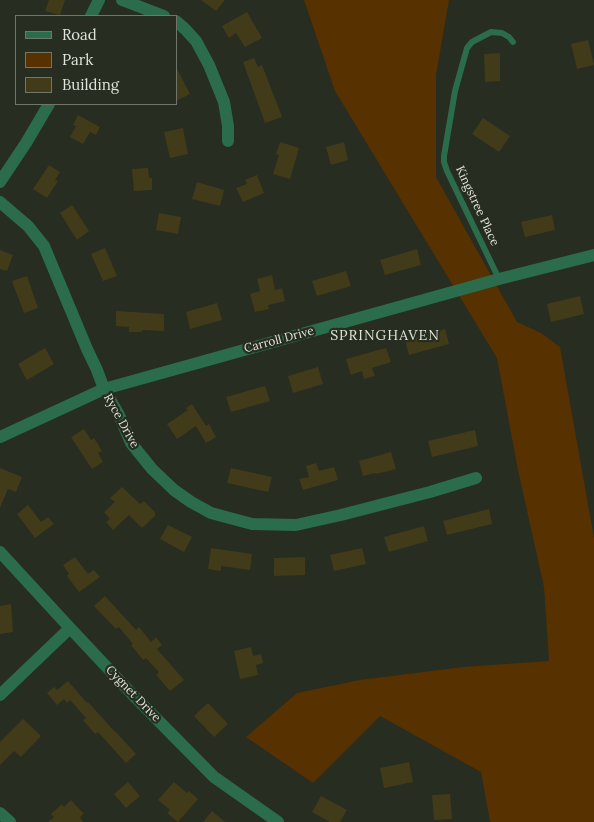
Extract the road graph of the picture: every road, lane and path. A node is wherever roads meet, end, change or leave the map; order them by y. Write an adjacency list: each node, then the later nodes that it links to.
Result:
1 (99, 0): 3 (street)
2 (122, 0): 4 (street)
3 (92, 15)
4 (161, 15)
5 (178, 23): 8 (street)
6 (513, 42): 12 (lane, Kingstree Place)
7 (48, 105): 9 (street)
8 (228, 141)
9 (0, 182)
10 (0, 202): 13 (street, Ryce Drive)
11 (594, 255): 12 (street, Carroll Drive)
12 (499, 280): 13 (street, Carroll Drive)
13 (104, 389): 14 (street, Carroll Drive); 15 (street, Ryce Drive)
14 (0, 437)
15 (476, 478)
16 (0, 552): 17 (street, Cygnet Drive)
17 (70, 628): 18 (street); 21 (street, Cygnet Drive)
18 (0, 695)
19 (0, 812): 20 (street)
20 (10, 822)
21 (278, 822)

